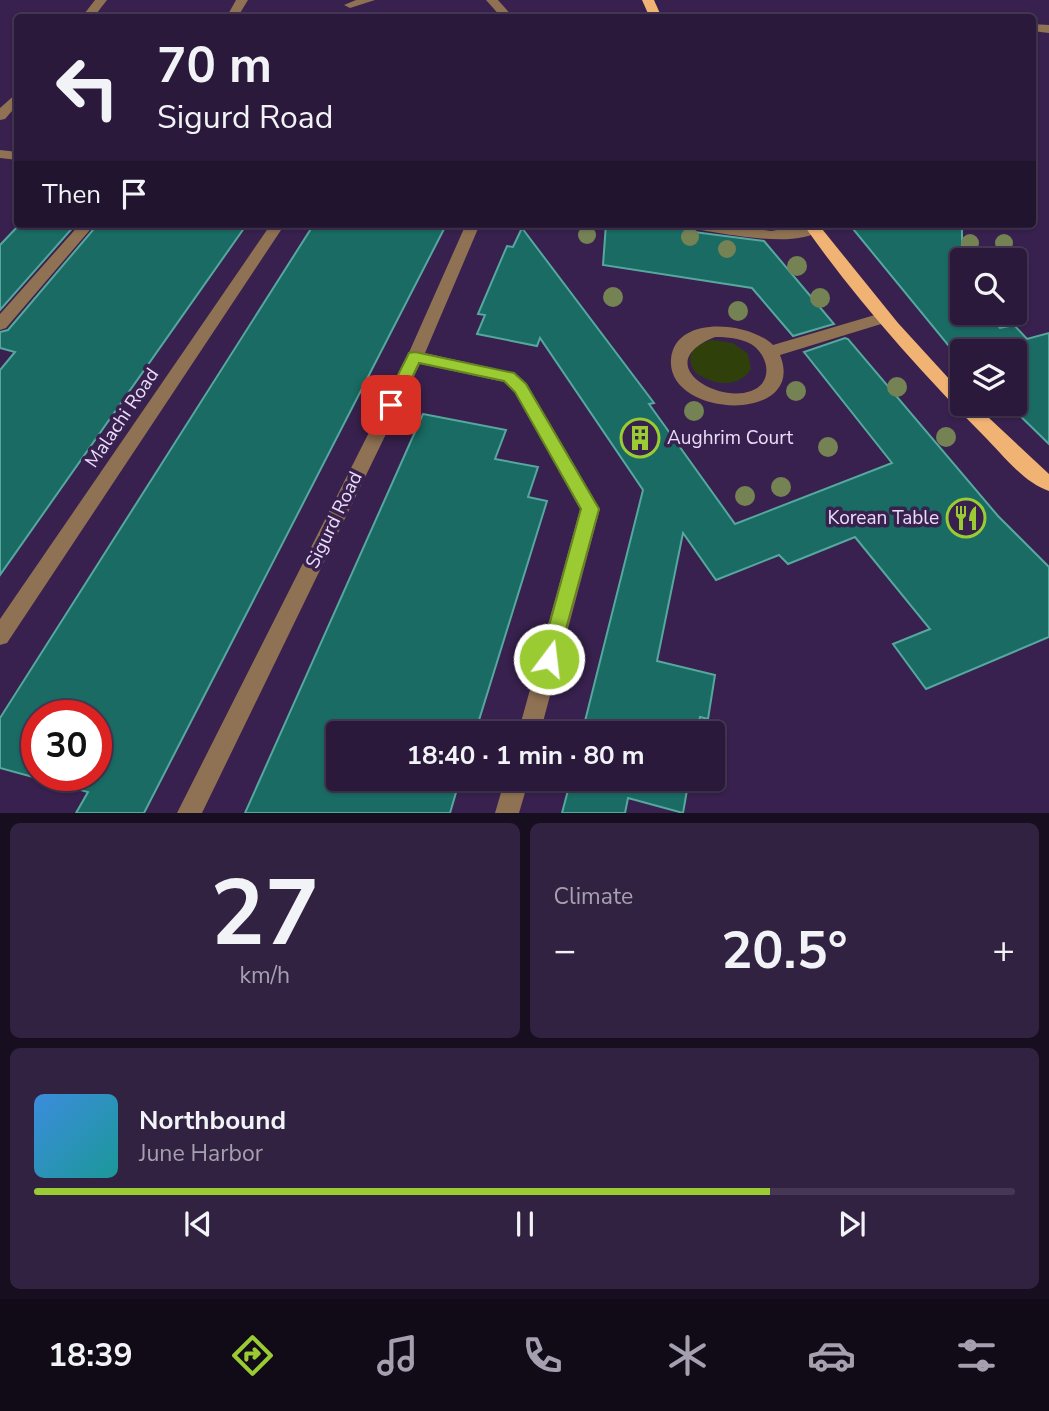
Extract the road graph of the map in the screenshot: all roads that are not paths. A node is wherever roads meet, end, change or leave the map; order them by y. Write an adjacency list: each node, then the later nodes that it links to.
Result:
1 (101, 0): 4 (street)
2 (369, 0): 3 (street)
3 (350, 5)
4 (89, 14)
5 (14, 100): 6 (street)
6 (0, 116)
7 (84, 228): 14 (street)
8 (275, 228): 18 (street, Malachi Road)
9 (471, 228): 16 (street, Sigurd Road)
10 (720, 228): 11 (street)
11 (804, 228)
12 (814, 228): 13 (main road)
13 (885, 317): 15 (street); 17 (main road)
14 (0, 324)
15 (770, 352): 15 (street)
16 (415, 357): 19 (street); 21 (street, Sigurd Road)
17 (1049, 484)
18 (0, 636)
19 (532, 721)
20 (514, 791): 22 (street)
21 (189, 813)
22 (508, 813)

